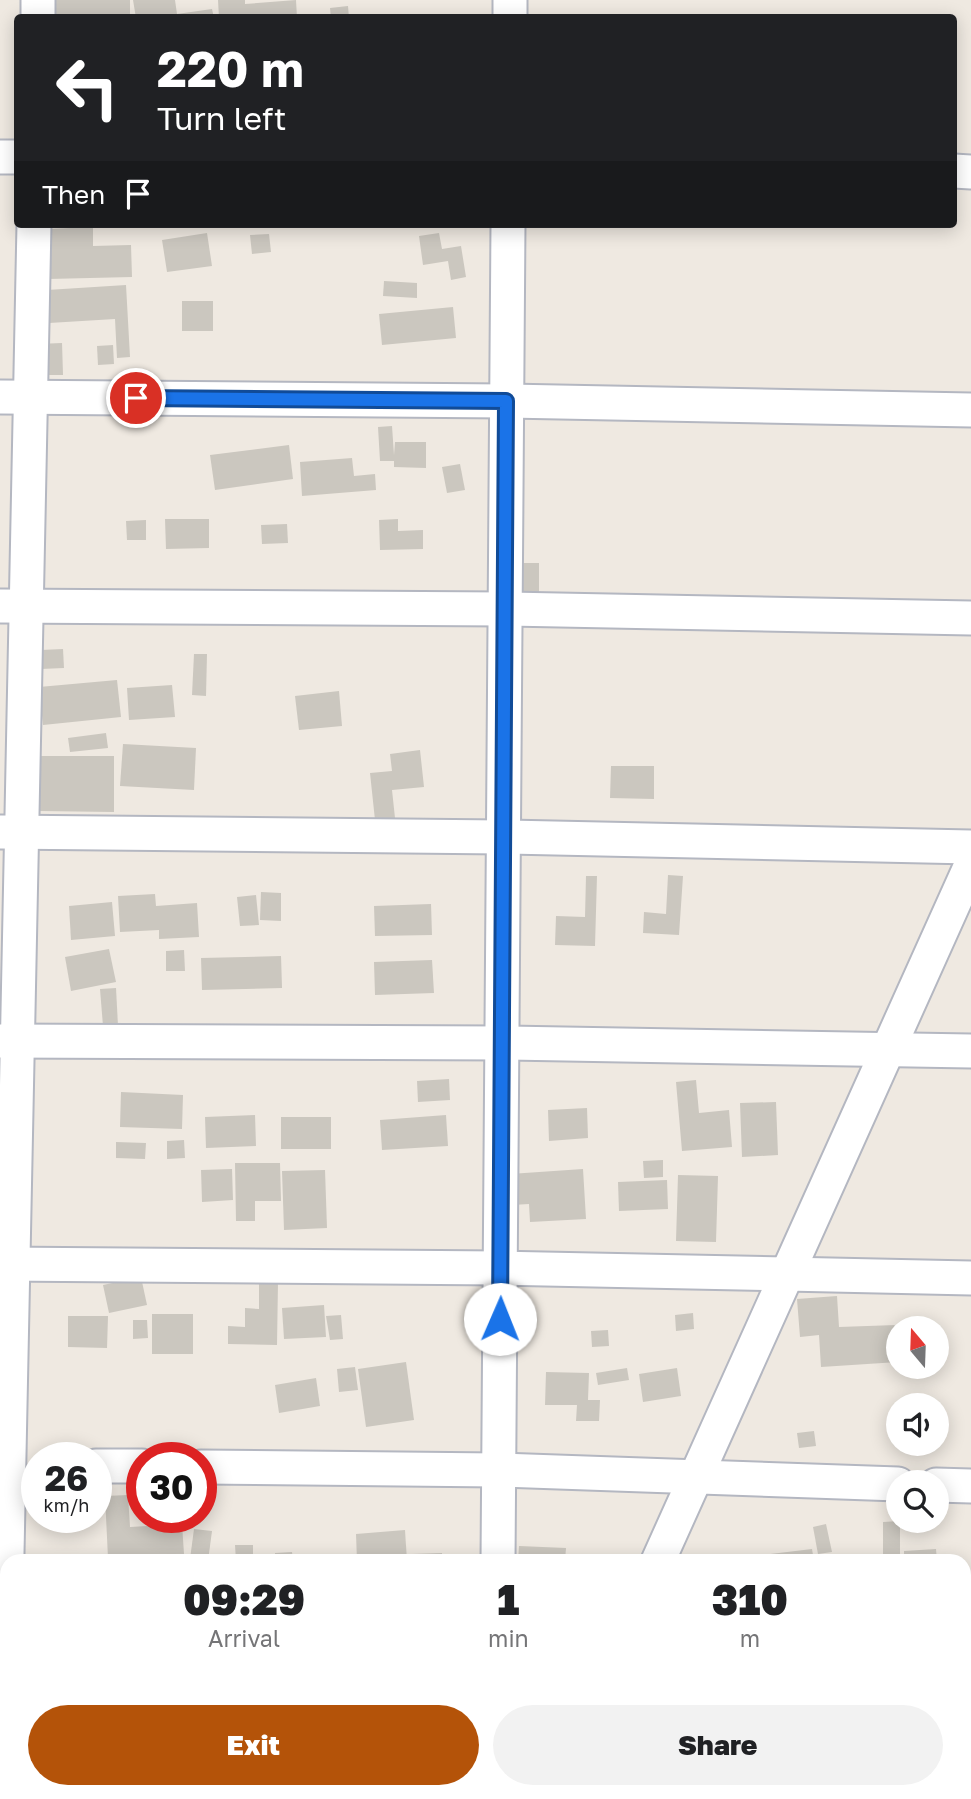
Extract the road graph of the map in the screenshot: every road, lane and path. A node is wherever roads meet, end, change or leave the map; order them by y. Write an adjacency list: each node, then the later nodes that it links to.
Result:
1 (34, 228): 3 (street)
2 (508, 228): 4 (street)
3 (15, 397): 4 (street); 6 (street)
4 (506, 401): 5 (street); 7 (street)
5 (971, 410)
6 (13, 606): 7 (street); 9 (street)
7 (505, 609): 8 (street); 10 (street)
8 (971, 618)
9 (11, 832): 10 (street); 13 (street)
10 (503, 837): 11 (street); 14 (street)
11 (971, 847)
12 (971, 865): 15 (street)
13 (9, 1041): 14 (street); 17 (street)
14 (502, 1043): 15 (street); 18 (street)
15 (888, 1050): 16 (street); 19 (street)
16 (971, 1051)
17 (6, 1264): 18 (street); 21 (street)
18 (500, 1268): 19 (street); 23 (street)
19 (787, 1274): 20 (street); 24 (street)
20 (971, 1278)
21 (15, 1465): 28 (street)
22 (217, 1467): 23 (street)
23 (498, 1470): 24 (street); 29 (street)
24 (696, 1476): 25 (street); 30 (street)
25 (886, 1484)
26 (949, 1485): 27 (street)
27 (971, 1486)
28 (11, 1554)
29 (498, 1554)
30 (661, 1554)

